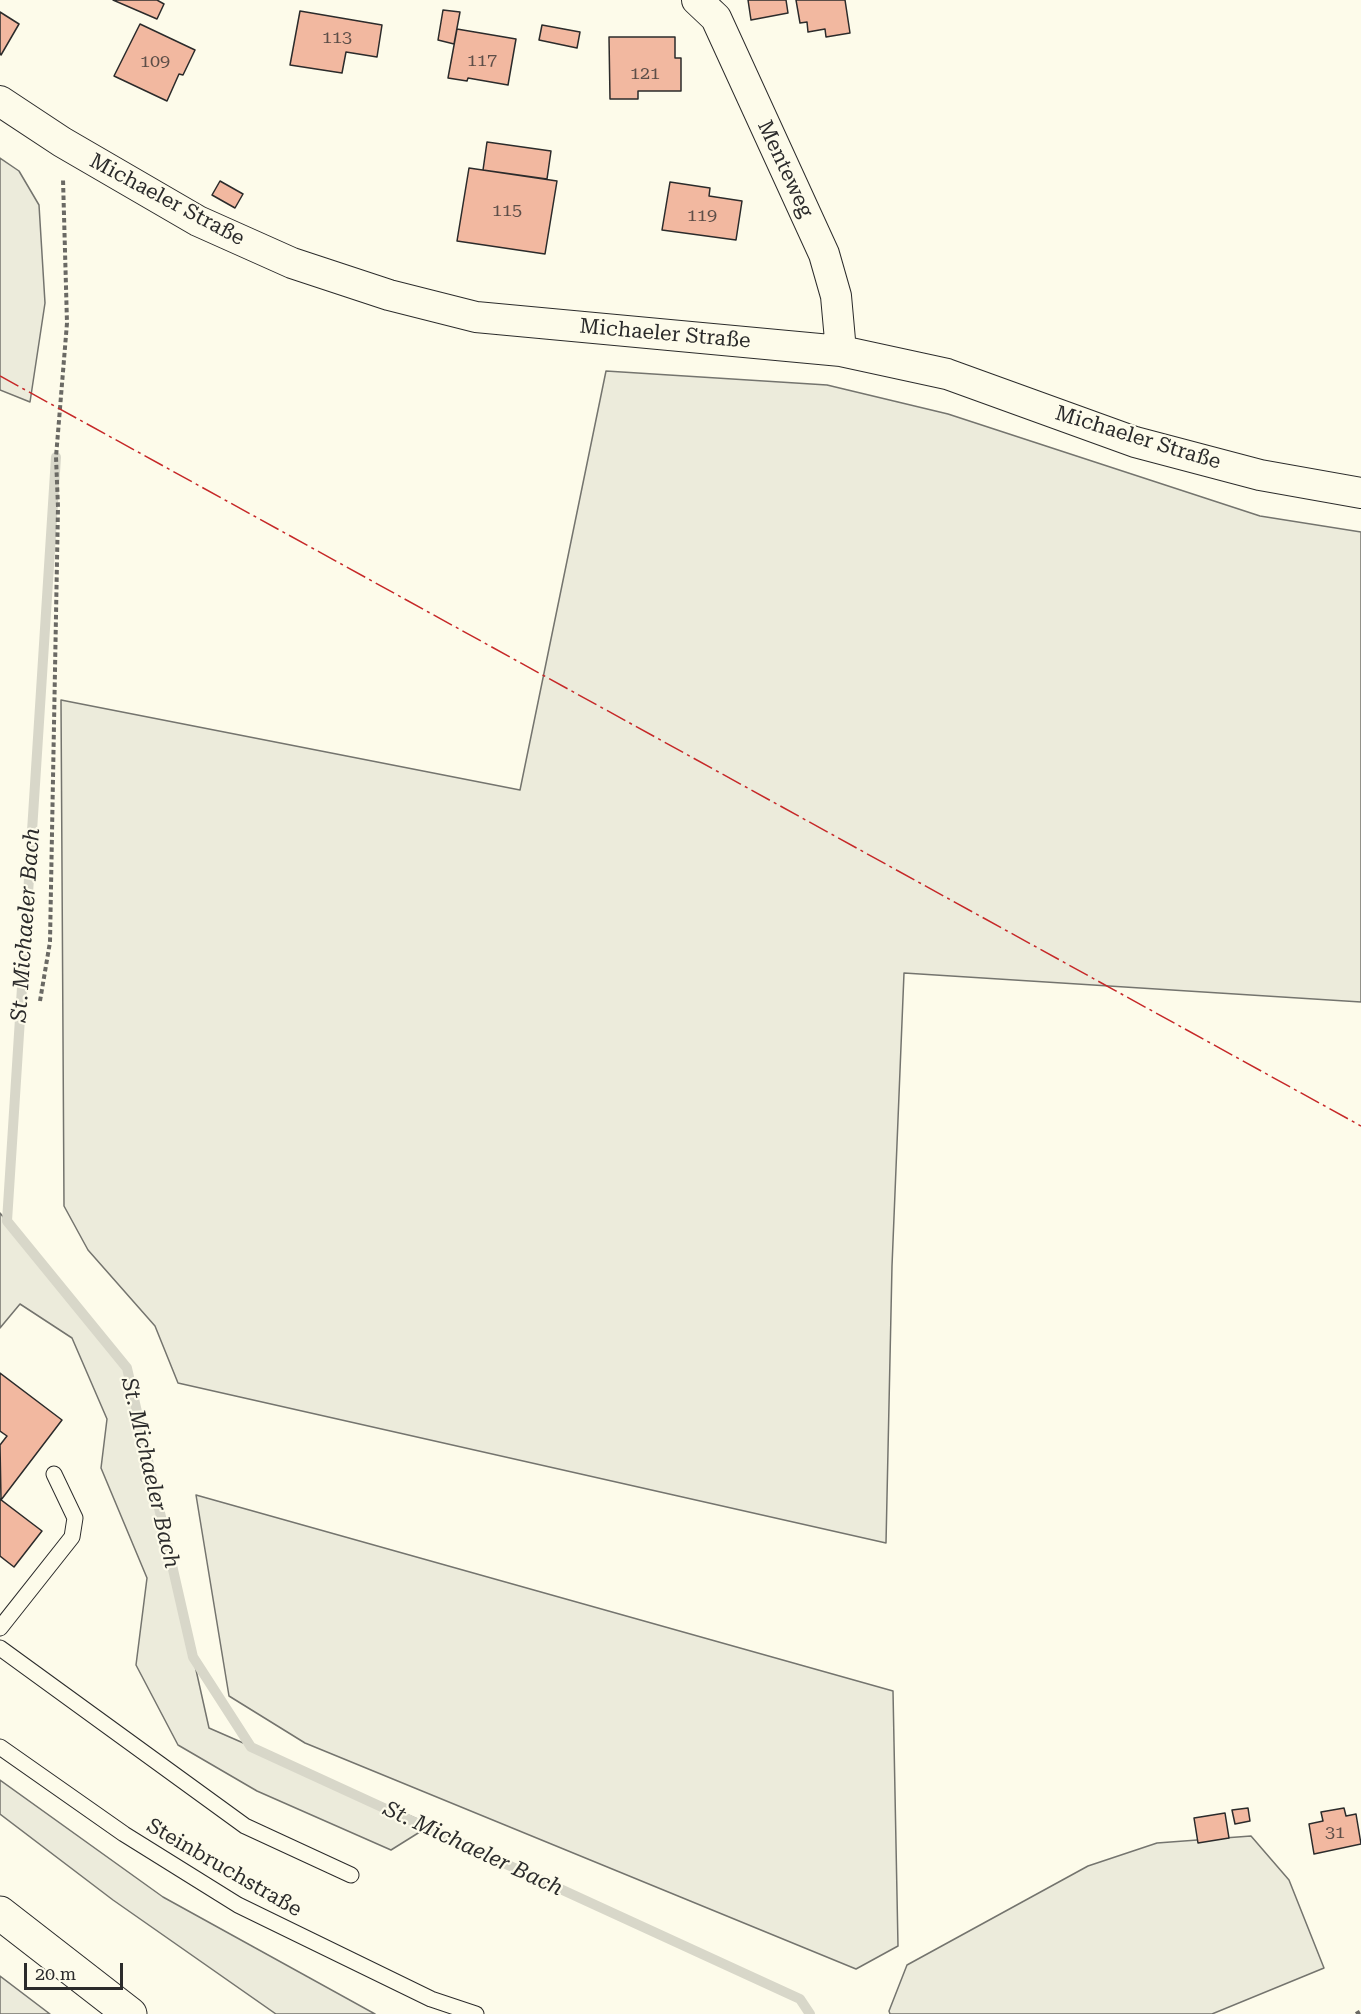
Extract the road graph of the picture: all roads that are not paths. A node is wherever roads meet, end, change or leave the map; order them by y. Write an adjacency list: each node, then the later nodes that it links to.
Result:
1 (697, 0): 3 (street, Menteweg)
2 (0, 101): 3 (street, Michaeler Straße)
3 (841, 351): 4 (street, Michaeler Straße)
4 (1361, 493)
5 (54, 1474): 6 (lane)
6 (0, 1628)
7 (0, 1648): 9 (lane)
8 (0, 1747): 12 (lane, Steinbruchstraße)
9 (351, 1875)
10 (0, 1913): 11 (highway)
11 (130, 2014)
12 (476, 2014)

